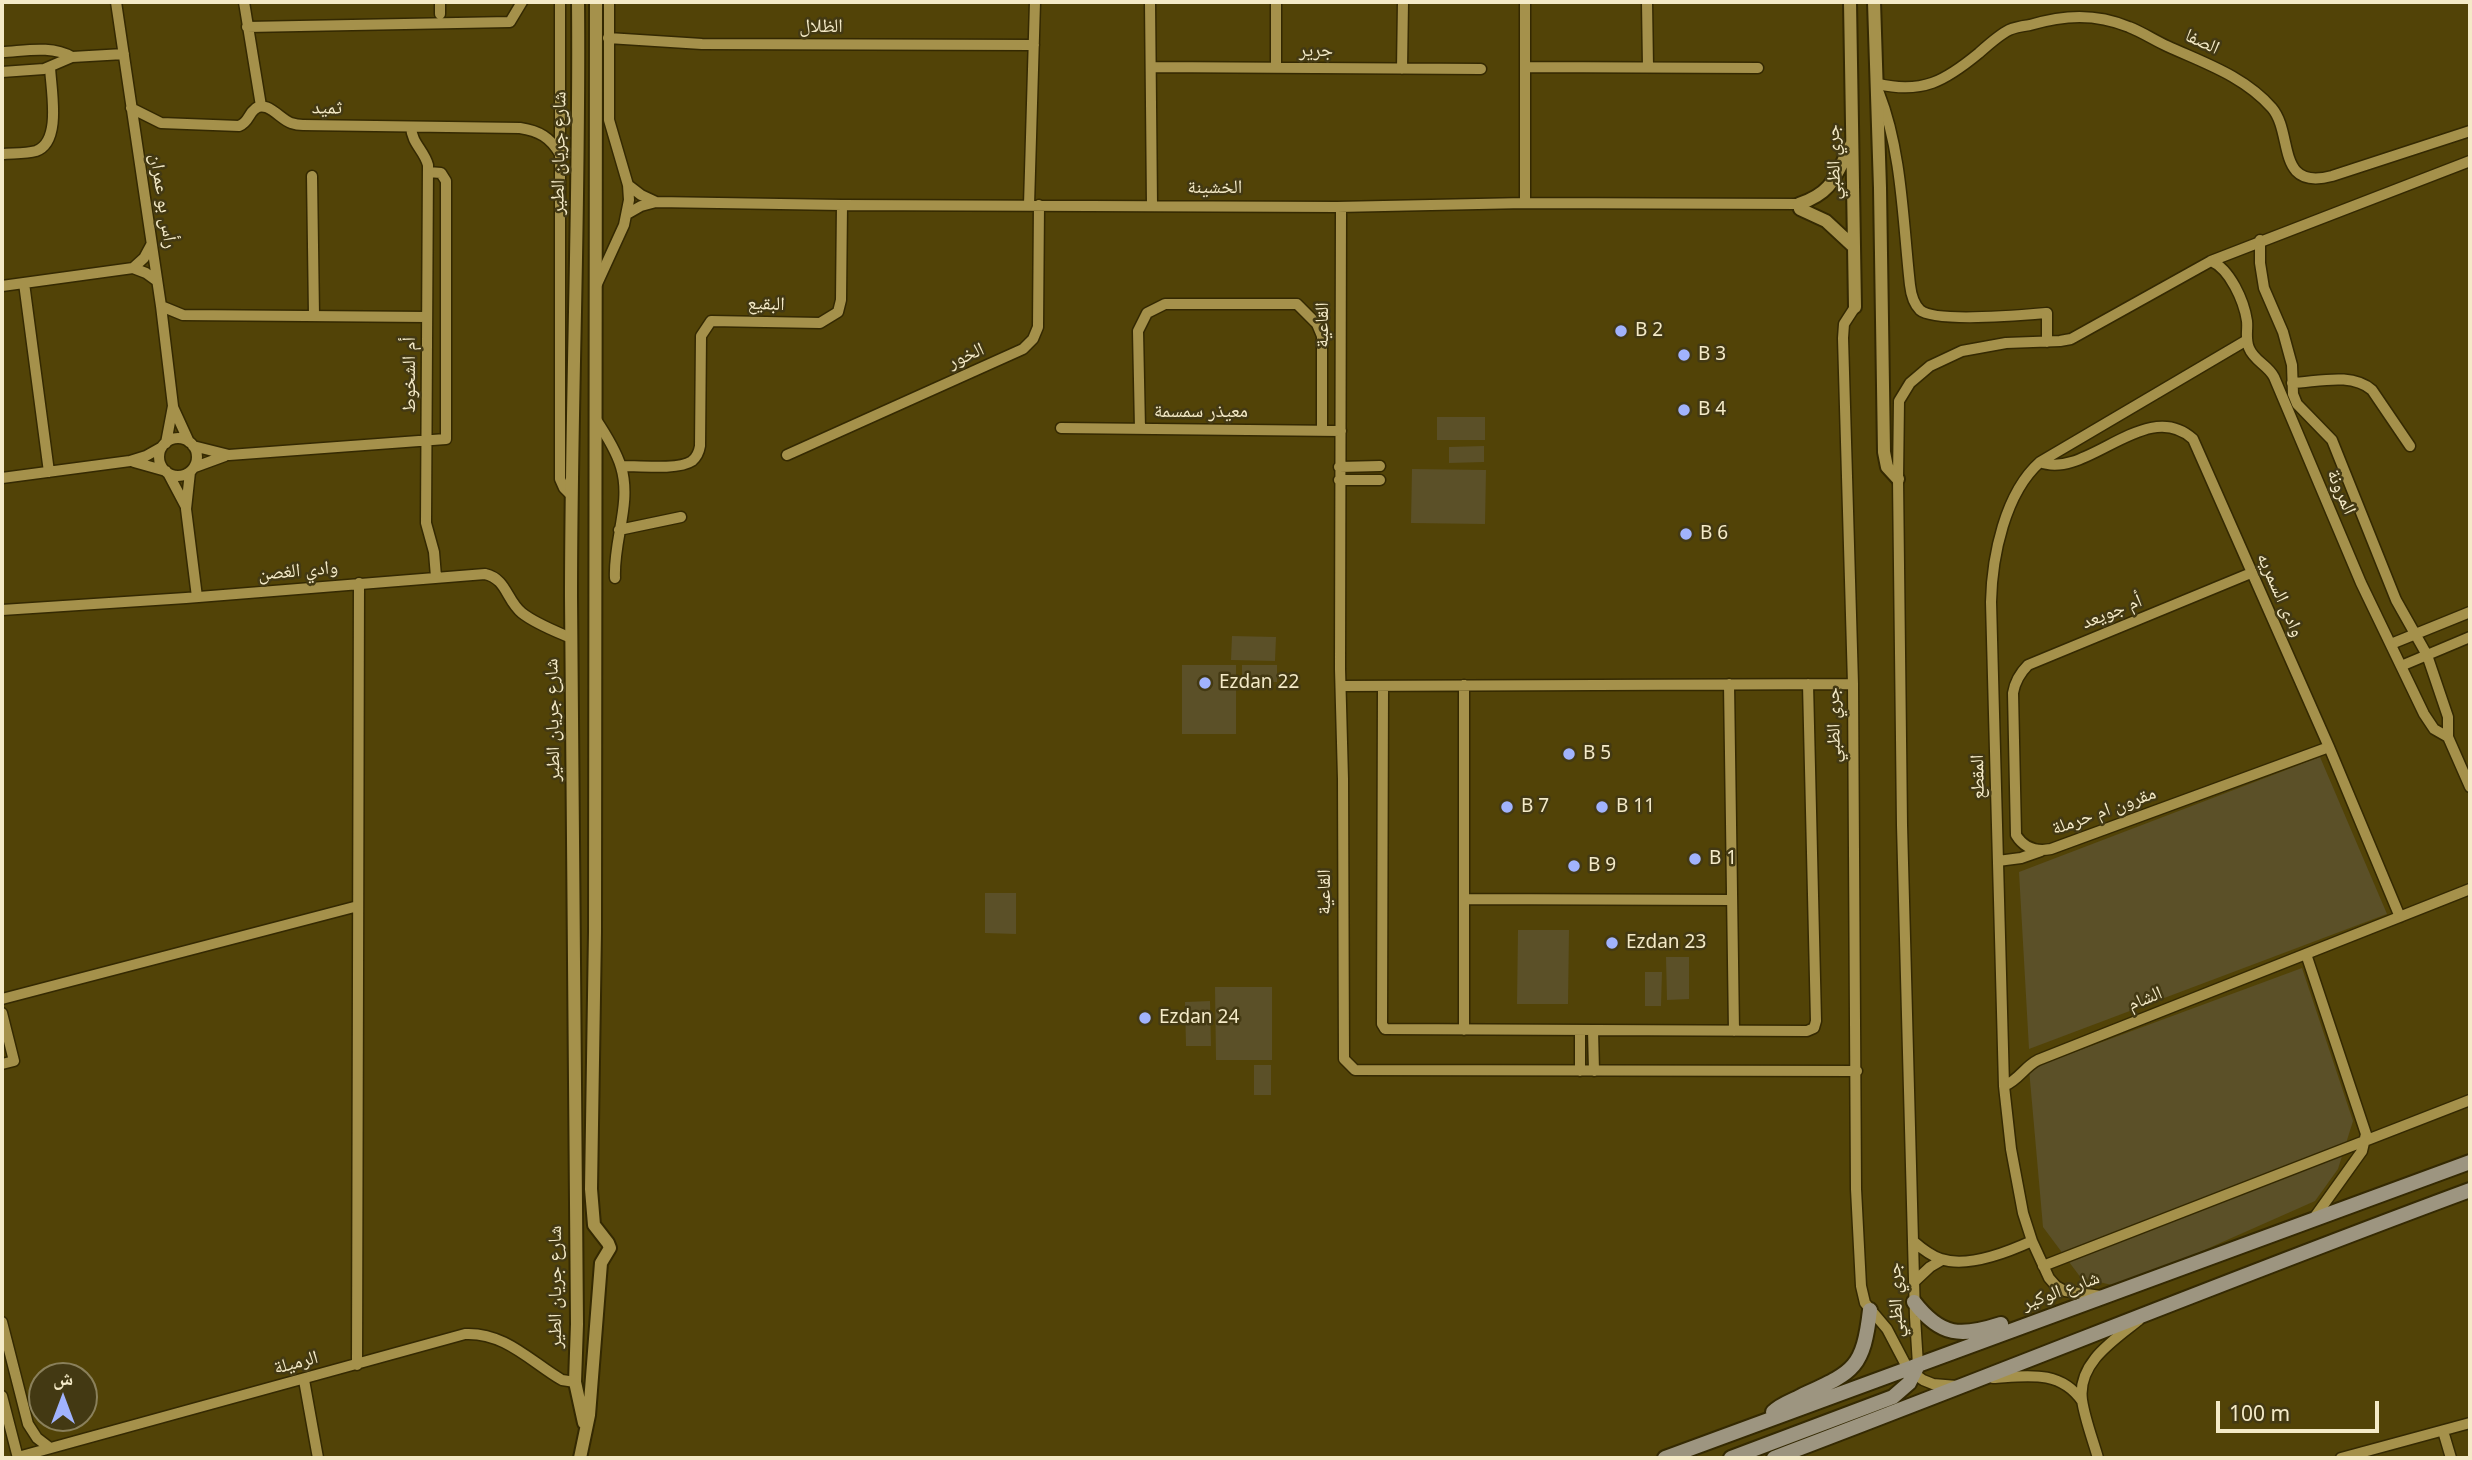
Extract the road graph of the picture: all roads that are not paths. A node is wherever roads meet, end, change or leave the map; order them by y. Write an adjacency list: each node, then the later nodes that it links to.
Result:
1 (116, 2): 22 (street, رأس بو عمران)
2 (244, 2): 18 (street)
3 (440, 2): 17 (street)
4 (522, 2): 18 (street)
5 (560, 2): 36 (street)
6 (578, 2): 75 (street, شارع جريان الطير)
7 (596, 2): 67 (street, شارع جريان الطير)
8 (609, 2): 19 (street, شارع جريان الطير)
9 (1035, 2): 20 (street, الخور)
10 (1150, 2): 25 (street)
11 (1276, 2): 28 (street)
12 (1403, 2): 30 (street)
13 (1525, 2): 26 (street)
14 (1647, 2): 27 (street)
15 (1850, 2): 40 (street, جري الظبي)
16 (1874, 2): 33 (street, جري الظبي)
17 (440, 14)
18 (247, 27): 34 (street)
19 (608, 38): 20 (street, الظلال); 46 (street, شارع جريان الطير)
20 (1034, 45): 52 (street, الخور)
21 (2, 52): 23 (street)
22 (124, 54): 23 (street); 35 (street, رأس بو عمران)
23 (72, 57): 24 (street)
24 (50, 67): 32 (street); 41 (street)
25 (1151, 67): 28 (street, جرير); 53 (street)
26 (1525, 67): 27 (street); 50 (street)
27 (1647, 67): 29 (street)
28 (1276, 68): 30 (street, جرير)
29 (1758, 68)
30 (1402, 69): 31 (street, جرير)
31 (1480, 69)
32 (2, 72)
33 (1878, 87): 38 (street, الصفا); 73 (street); 98 (street, جري الظبي)
34 (261, 107): 35 (street); 37 (street, ثميد)
35 (131, 108): 58 (street, رأس بو عمران)
36 (560, 120): 39 (street); 42 (street)
37 (411, 127): 39 (street, ثميد); 44 (street, أم الشخوط)
38 (2470, 131)
39 (540, 132): 42 (street)
40 (1853, 142): 55 (street); 59 (street, جري الظبي)
41 (2, 154)
42 (560, 154): 74 (street)
43 (2470, 161): 57 (street)
44 (428, 172): 48 (street, أم الشخوط); 49 (street, أم الشخوط)
45 (312, 176): 70 (street)
46 (628, 185): 47 (street); 56 (street, شارع جريان الطير)
47 (656, 202): 51 (street, الخشينة); 56 (street, الخشينة)
48 (429, 203): 49 (street); 62 (street, أم الشخوط)
49 (445, 203): 63 (street, أم الشخوط)
50 (1525, 203): 54 (street, الخشينة); 55 (street, الخشينة)
51 (842, 205): 52 (street, الخشينة); 91 (street, البقيع)
52 (1034, 205): 53 (street, الخشينة); 88 (street, الخور)
53 (1152, 205): 54 (street, الخشينة)
54 (1341, 206): 82 (street, القاعية)
55 (1800, 207): 59 (street)
56 (627, 214): 67 (street, شارع جريان الطير)
57 (2260, 240): 60 (street); 76 (street, المرونة)
58 (151, 245): 61 (street); 64 (street, رأس بو عمران)
59 (1854, 247): 69 (street, جري الظبي)
60 (2211, 261): 72 (street, المرونة); 73 (street)
61 (133, 268): 64 (street); 65 (street)
62 (428, 277): 63 (street); 71 (street, أم الشخوط)
63 (445, 278): 83 (street, أم الشخوط)
64 (157, 281): 68 (street, رأس بو عمران)
65 (24, 283): 66 (street); 95 (street)
66 (2, 286)
67 (594, 291): 78 (street, شارع جريان الطير)
68 (161, 306): 70 (street); 77 (street, رأس بو عمران)
69 (1855, 307): 120 (street, جري الظبي)
70 (314, 315): 71 (street)
71 (428, 317): 83 (street, أم الشخوط)
72 (2247, 340): 90 (street, المقطع); 115 (street, المرونة)
73 (2047, 342): 98 (street, جري الظبي)
74 (560, 365): 75 (street); 101 (street)
75 (574, 365): 101 (street, شارع جريان الطير)
76 (2292, 383): 86 (street); 112 (street, المرونة)
77 (173, 406): 84 (street, رأس بو عمران); 85 (street, رأس بو عمران)
78 (595, 418): 91 (street); 152 (street, شارع جريان الطير)
79 (1061, 428): 80 (street, معيذر سمسمة)
80 (1140, 429): 81 (street, معيذر سمسمة); 81 (street)
81 (1322, 430): 82 (street, معيذر سمسمة)
82 (1341, 431): 93 (street, القاعية)
83 (427, 440): 87 (street); 106 (street, أم الشخوط)
84 (191, 444): 85 (street); 87 (street); 94 (street)
85 (164, 445): 89 (street); 96 (street)
86 (2410, 446)
87 (229, 455): 94 (street)
88 (787, 455)
89 (130, 461): 95 (street); 96 (street)
90 (2040, 462): 105 (street, وادى السمريه); 129 (street, المقطع)
91 (621, 466): 104 (street)
92 (1380, 466): 93 (street)
93 (1339, 467): 99 (street, القاعية)
94 (192, 469): 96 (street); 102 (street)
95 (49, 472): 97 (street)
96 (167, 472): 102 (street)
97 (2, 478)
98 (1898, 479): 154 (street, جري الظبي)
99 (1339, 480): 100 (street); 123 (street, القاعية)
100 (1380, 480)
101 (571, 495): 114 (street, شارع جريان الطير)
102 (186, 509): 109 (street)
103 (681, 517): 104 (street)
104 (619, 530): 107 (street)
105 (2251, 573): 124 (street, أم جويعد); 126 (street, وادى السمريه)
106 (436, 577): 108 (street, وادي الغصن); 114 (street, وادي الغصن)
107 (615, 578)
108 (359, 583): 109 (street, وادي الغصن); 133 (street)
109 (197, 597): 110 (street, وادي الغصن)
110 (2, 610)
111 (2470, 612): 112 (street)
112 (2416, 633): 115 (street); 116 (street, المرونة)
113 (2470, 637): 116 (street)
114 (572, 638): 153 (street, شارع جريان الطير)
115 (2391, 644): 117 (street, المرونة)
116 (2427, 655): 117 (street); 125 (street, المرونة)
117 (2402, 666): 125 (street, المرونة)
118 (1729, 684): 119 (street); 122 (street); 132 (street)
119 (1808, 684): 120 (street); 141 (street)
120 (1853, 684): 145 (street, جري الظبي)
121 (1383, 685): 122 (street); 123 (street); 138 (street)
122 (1464, 685): 131 (street)
123 (1341, 686): 143 (street, القاعية)
124 (2013, 706): 128 (street, مقرون ام حرملة)
125 (2448, 737): 127 (street, المرونة)
126 (2329, 747): 128 (street, مقرون ام حرملة); 134 (street, وادى السمريه)
127 (2470, 787)
128 (2045, 850): 129 (street)
129 (1998, 861): 146 (street, المقطع)
130 (2470, 889): 134 (street, الشام)
131 (1464, 900): 132 (street); 138 (street)
132 (1732, 900): 141 (street)
133 (358, 906): 136 (street); 165 (street)
134 (2400, 917): 135 (street, الشام)
135 (2306, 954): 146 (street, الشام); 148 (street)
136 (2, 999)
137 (2, 1013): 142 (street)
138 (1464, 1030): 139 (street)
139 (1580, 1030): 140 (street); 143 (street)
140 (1593, 1030): 141 (street); 144 (street)
141 (1734, 1031)
142 (2, 1064)
143 (1580, 1071): 144 (street, القاعية)
144 (1594, 1071): 145 (street, القاعية)
145 (1857, 1071): 161 (street, جري الظبي)
146 (2004, 1086): 155 (street, المقطع)
147 (2470, 1100): 148 (street)
148 (2365, 1142): 151 (street); 157 (street)
149 (2470, 1162): 151 (main road, شارع الوكير)
150 (2470, 1191): 162 (main road)
151 (2312, 1221): 159 (main road, شارع الوكير)
152 (603, 1238): 153 (street); 167 (street, شارع جريان الطير)
153 (576, 1240): 170 (street, شارع جريان الطير)
154 (1913, 1241): 156 (street); 158 (street, جري الظبي)
155 (2032, 1241): 156 (street); 157 (street, المقطع)
156 (1942, 1260): 158 (street)
157 (2043, 1266): 159 (street, المقطع)
158 (1914, 1282): 160 (street, جري الظبي)
159 (2102, 1297): 164 (main road, شارع الوكير)
160 (1914, 1302): 164 (main road); 166 (street, جري الظبي)
161 (1870, 1310): 166 (street, جري الظبي); 173 (main road)
162 (2149, 1311): 169 (main road); 172 (street)
163 (2, 1322): 177 (street)
164 (2029, 1322): 166 (main road, شارع الوكير)
165 (357, 1365): 168 (street, الرميلة); 170 (street, الرميلة)
166 (1914, 1370): 169 (street); 173 (main road, شارع الوكير); 182 (main road)
167 (591, 1373): 170 (street); 176 (street, شارع جريان الطير)
168 (303, 1380): 177 (street, الرميلة); 179 (street)
169 (1979, 1381): 172 (street); 183 (main road)
170 (575, 1382): 176 (street, شارع جريان الطير)
171 (2, 1396): 178 (street)
172 (2082, 1401): 184 (street)
173 (1769, 1420): 181 (main road, شارع الوكير)
174 (2470, 1423): 175 (street)
175 (2443, 1432): 185 (street); 186 (street)
176 (586, 1437): 180 (street, شارع جريان الطير)
177 (50, 1448): 178 (street, الرميلة)
178 (18, 1458)
179 (318, 1458)
180 (580, 1458)
181 (1665, 1458)
182 (1731, 1458)
183 (1774, 1458)
184 (2098, 1458)
185 (2341, 1458)
186 (2451, 1458)

